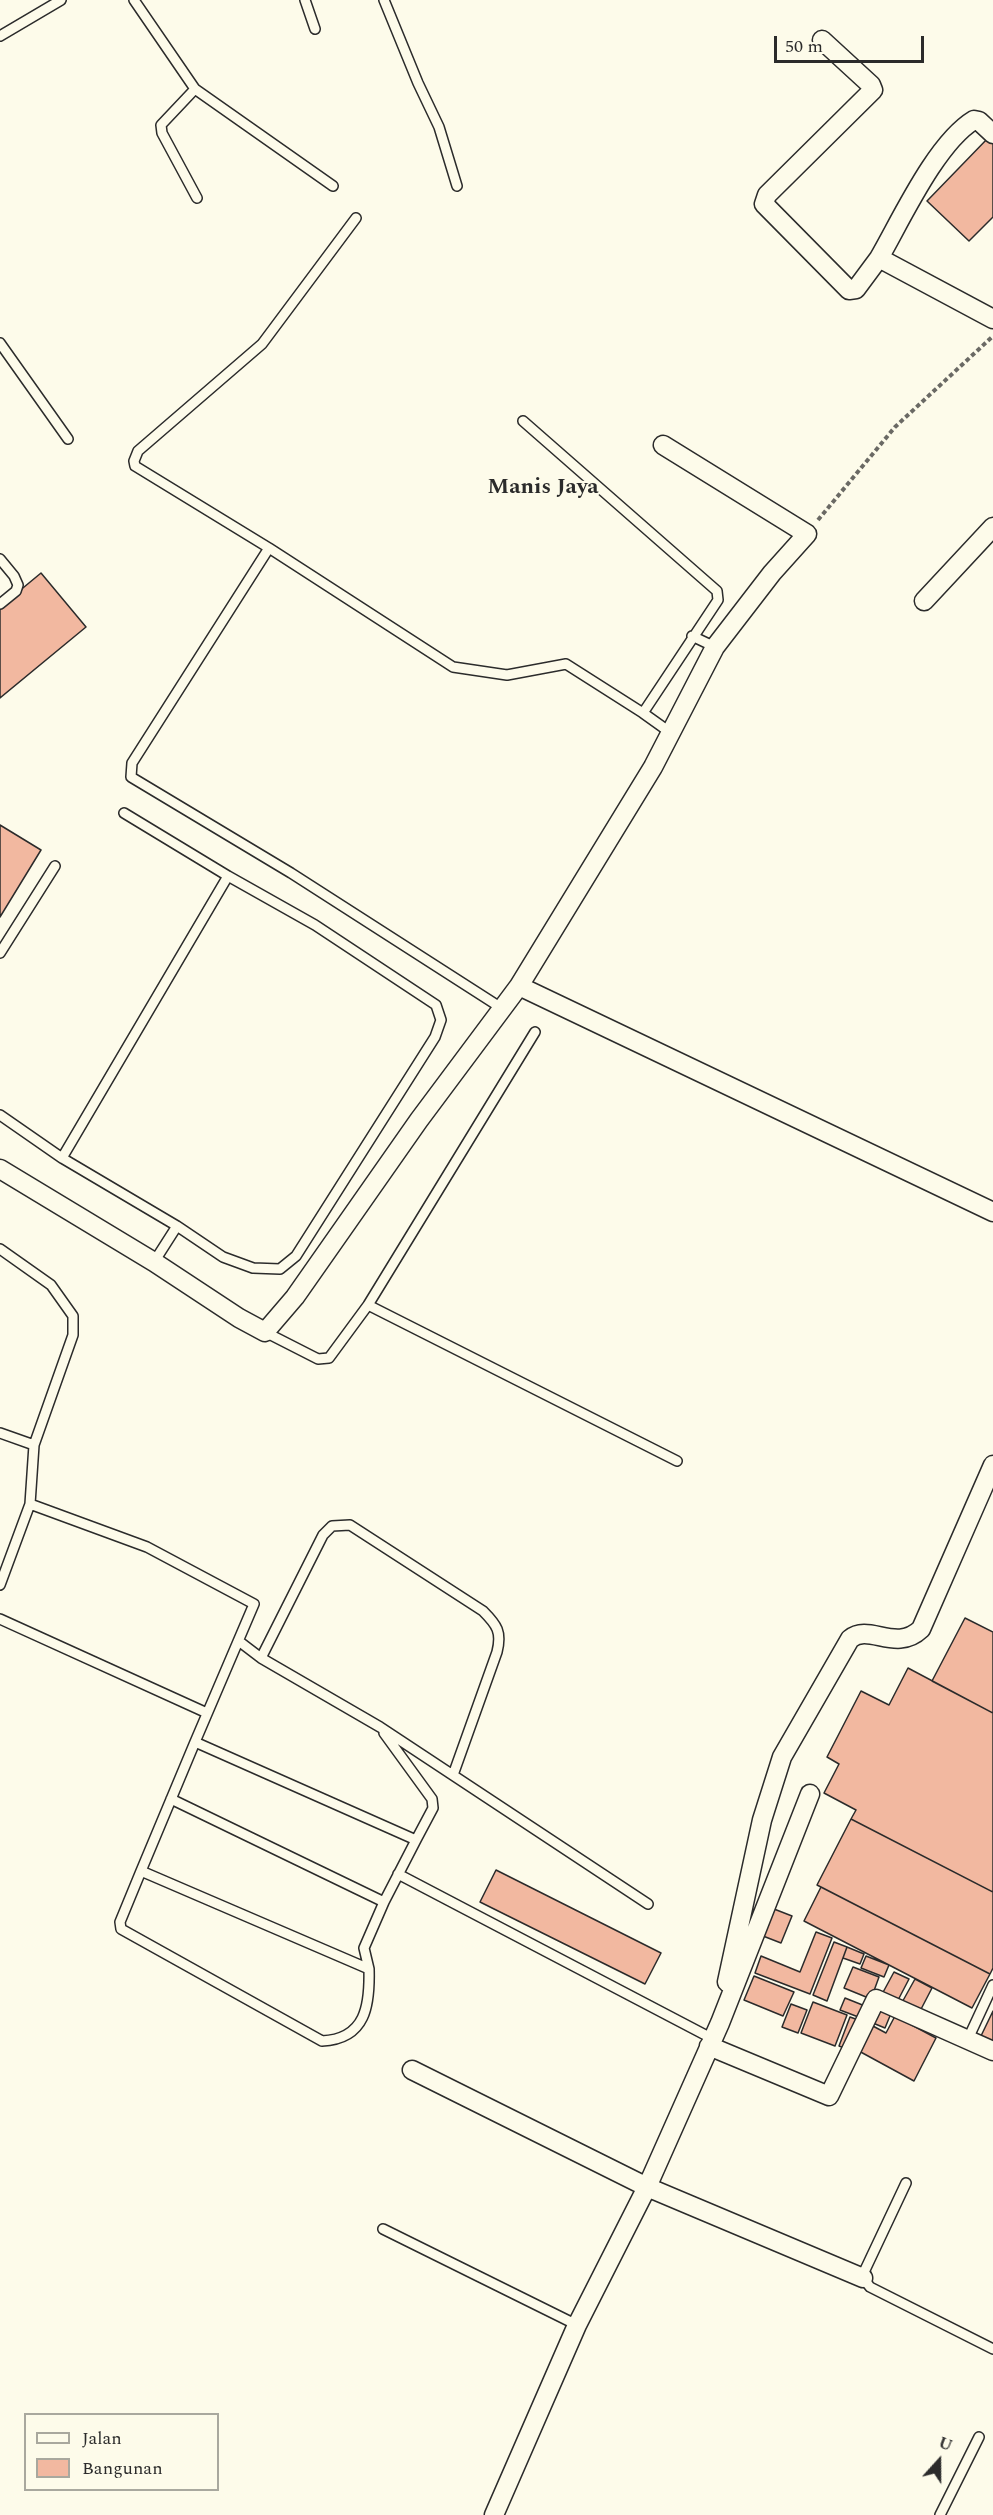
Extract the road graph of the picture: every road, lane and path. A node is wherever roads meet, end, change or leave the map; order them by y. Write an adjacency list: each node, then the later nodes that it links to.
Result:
1 (62, 0): 6 (lane)
2 (134, 0): 8 (lane)
3 (305, 0): 5 (lane)
4 (384, 0): 11 (lane)
5 (315, 29)
6 (0, 36)
7 (822, 40): 14 (street)
8 (195, 90): 10 (lane); 12 (lane)
9 (993, 134): 14 (street)
10 (333, 186)
11 (457, 186)
12 (196, 198)
13 (356, 218): 23 (lane)
14 (879, 258): 15 (street)
15 (993, 319)
16 (993, 337): 22 (path)
17 (0, 343): 19 (lane)
18 (523, 421): 27 (lane)
19 (68, 439)
20 (663, 445): 22 (street)
21 (993, 527): 25 (street)
22 (807, 534): 28 (street)
23 (269, 548): 29 (lane); 36 (lane)
24 (0, 560): 26 (lane)
25 (924, 601)
26 (0, 604)
27 (692, 636): 28 (lane); 29 (lane)
28 (715, 647): 30 (street)
29 (643, 713): 30 (lane)
30 (671, 733): 35 (street)
31 (124, 813): 33 (lane)
32 (55, 866): 34 (lane)
33 (228, 876): 39 (lane); 42 (lane)
34 (0, 953)
35 (519, 986): 36 (street); 41 (street)
36 (503, 1009): 46 (street)
37 (535, 1032): 45 (lane)
38 (0, 1114): 39 (lane)
39 (62, 1158): 42 (lane)
40 (0, 1169): 44 (street)
41 (993, 1212)
42 (177, 1226): 44 (lane)
43 (0, 1249): 48 (lane)
44 (154, 1262): 46 (street)
45 (369, 1305): 46 (lane); 49 (lane)
46 (265, 1332)
47 (0, 1433): 48 (lane)
48 (34, 1445): 51 (lane)
49 (677, 1461)
50 (993, 1465): 69 (street)
51 (30, 1504): 52 (lane); 54 (lane)
52 (0, 1585)
53 (0, 1619): 56 (lane)
54 (240, 1642): 55 (lane); 56 (lane)
55 (261, 1658): 57 (lane); 59 (lane)
56 (207, 1713): 58 (lane)
57 (380, 1727): 59 (lane); 62 (lane)
58 (195, 1742): 61 (lane); 62 (lane)
59 (453, 1775): 66 (lane)
60 (810, 1794): 69 (street)
61 (171, 1799): 63 (lane); 65 (lane)
62 (416, 1840): 64 (lane)
63 (141, 1871): 67 (lane); 67 (lane)
64 (398, 1874): 65 (lane); 69 (lane)
65 (384, 1902): 67 (lane)
66 (648, 1905)
67 (369, 1969)
68 (993, 1986): 70 (lane)
69 (714, 2036): 70 (street); 74 (street)
70 (967, 2041): 71 (street)
71 (993, 2052)
72 (412, 2070): 74 (street)
73 (906, 2183): 76 (lane)
74 (646, 2187): 76 (street); 77 (street)
75 (383, 2229): 77 (lane)
76 (863, 2278): 78 (lane)
77 (577, 2325): 80 (street)
78 (993, 2349)
79 (979, 2437): 81 (lane)
80 (494, 2515)
81 (940, 2515)

